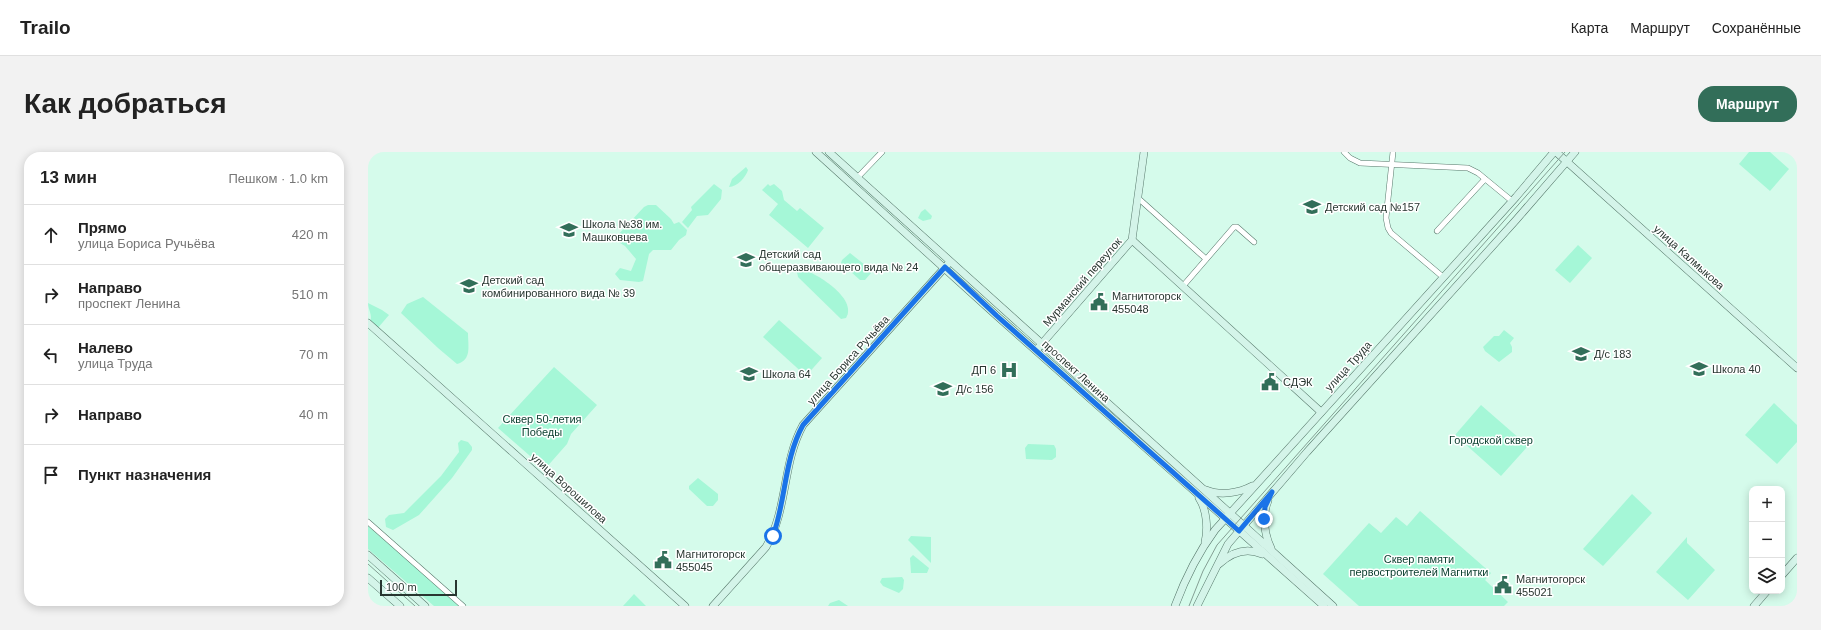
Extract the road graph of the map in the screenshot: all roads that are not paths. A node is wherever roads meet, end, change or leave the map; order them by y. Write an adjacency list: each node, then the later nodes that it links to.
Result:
1 (816, 152): 20 (main road, проспект Ленина)
2 (829, 152): 11 (main road, проспект Ленина)
3 (882, 152): 11 (street)
4 (1144, 152): 13 (main road, Мурманский переулок)
5 (1344, 152): 10 (street)
6 (1393, 152): 10 (street)
7 (1555, 152): 9 (main road, улица Труда); 14 (main road, улица Труда)
8 (1575, 152): 9 (main road)
9 (1566, 161): 26 (main road, улица Калмыкова); 30 (main road)
10 (1392, 164): 12 (street); 21 (street)
11 (858, 177): 19 (main road, проспект Ленина)
12 (1485, 179): 14 (street); 15 (street)
13 (1138, 198): 16 (main road, Мурманский переулок); 18 (street)
14 (1512, 201): 21 (main road, улица Труда)
15 (1437, 231)
16 (1132, 240): 22 (main road); 24 (main road, Мурманский переулок)
17 (1254, 242): 18 (street)
18 (1206, 259): 22 (street)
19 (951, 261): 20 (main road, улица Бориса Ручьёва); 24 (main road, проспект Ленина)
20 (945, 267): 25 (main road, проспект Ленина); 46 (main road, улица Бориса Ручьёва)
21 (1443, 277): 27 (main road, улица Труда)
22 (1183, 286): 27 (main road)
23 (368, 323): 45 (main road, улица Ворошилова)
24 (1042, 344): 25 (main road, Мурманский переулок); 29 (main road, проспект Ленина)
25 (1036, 350): 29 (main road, проспект Ленина)
26 (1797, 368)
27 (1321, 412): 28 (main road, улица Труда)
28 (1256, 485): 29 (main road); 31 (main road, улица Труда)
29 (1197, 488): 31 (main road, проспект Ленина); 34 (main road)
30 (1272, 492): 33 (main road); 35 (main road)
31 (1228, 516): 33 (main road, проспект Ленина); 34 (main road, улица Труда)
32 (368, 522): 44 (street)
33 (1242, 528): 35 (main road, проспект Ленина); 38 (main road)
34 (1205, 544): 47 (main road, улица Труда)
35 (1270, 554): 38 (main road); 49 (main road, проспект Ленина); 50 (main road, проспект Ленина)
36 (368, 555): 43 (main road)
37 (1797, 558): 39 (main road)
38 (1216, 566): 48 (main road)
39 (1785, 572)
40 (368, 578): 42 (main road)
41 (1764, 594): 51 (main road)
42 (400, 606)
43 (425, 606)
44 (463, 606)
45 (685, 606)
46 (713, 606)
47 (1175, 606)
48 (1197, 606)
49 (1324, 606)
50 (1333, 606)
51 (1754, 606)

